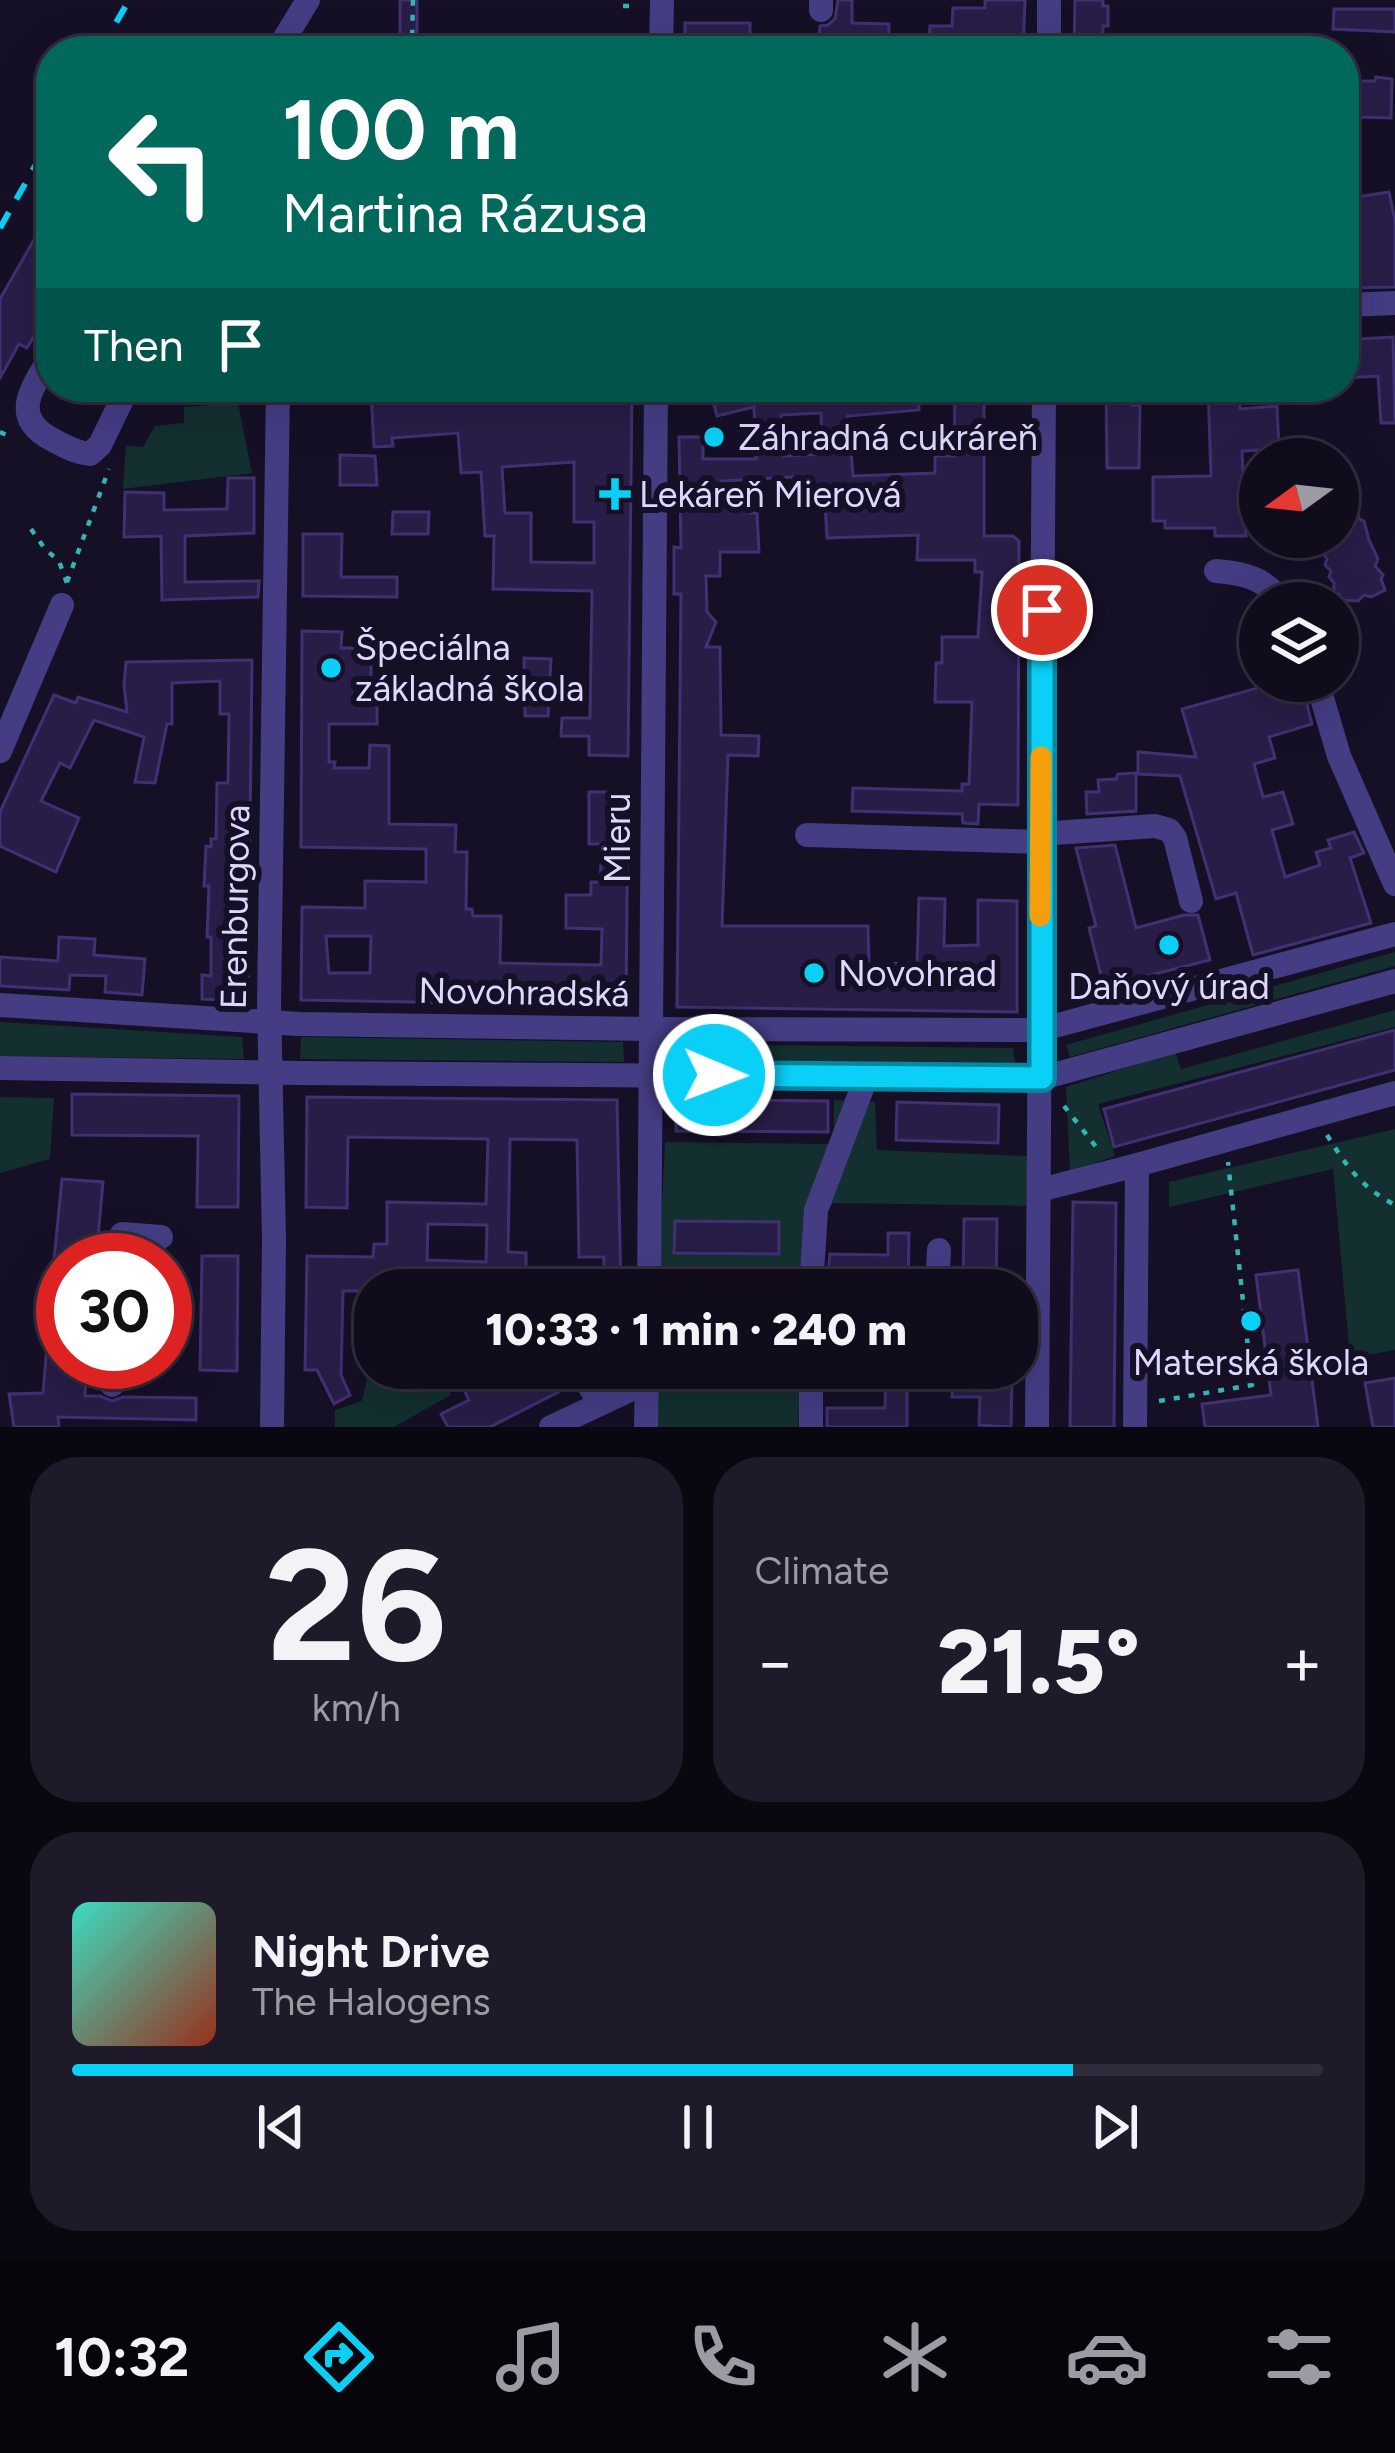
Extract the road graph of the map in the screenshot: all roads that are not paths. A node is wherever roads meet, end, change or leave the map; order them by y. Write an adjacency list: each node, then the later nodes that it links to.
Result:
1 (308, 0): 4 (street)
2 (1049, 0): 6 (street)
3 (649, 3): 5 (street)
4 (286, 36)
5 (649, 36)
6 (1048, 36)
7 (1395, 303): 8 (street)
8 (1359, 304)
9 (36, 381): 10 (street)
10 (125, 402)
11 (267, 402): 26 (street, Erenburgova)
12 (656, 402): 27 (street, Mieru)
13 (1044, 402): 20 (street)
14 (1216, 571): 15 (street)
15 (1259, 582)
16 (64, 594): 18 (street)
17 (1323, 702): 21 (street)
18 (0, 752)
19 (807, 835): 20 (street)
20 (1040, 838): 22 (street); 28 (street)
21 (1395, 884)
22 (1191, 901)
23 (1395, 934): 28 (street, Novohradská)
24 (1395, 981): 33 (street)
25 (0, 1005): 26 (street, Novohradská)
26 (269, 1024): 27 (street, Novohradská); 30 (street, Erenburgova)
27 (651, 1029): 28 (street, Novohradská); 31 (street, Mieru)
28 (1040, 1030): 33 (street)
29 (0, 1068): 30 (street)
30 (269, 1072): 31 (street); 49 (street, Erenburgova)
31 (650, 1074): 32 (street); 38 (street, Mieru)
32 (866, 1078): 33 (street); 39 (street)
33 (1042, 1078): 36 (street)
34 (1395, 1093): 35 (street)
35 (1126, 1168): 36 (street); 48 (street)
36 (1040, 1190): 41 (street)
37 (939, 1250): 40 (street)
38 (649, 1269)
39 (812, 1269)
40 (938, 1269)
41 (1034, 1269)
42 (591, 1389): 47 (street)
43 (624, 1389): 47 (street)
44 (647, 1389): 51 (street)
45 (812, 1389): 52 (street)
46 (1032, 1389): 53 (street)
47 (600, 1403): 50 (street)
48 (1136, 1416)
49 (272, 1427)
50 (551, 1427)
51 (646, 1427)
52 (812, 1427)
53 (1037, 1427)

